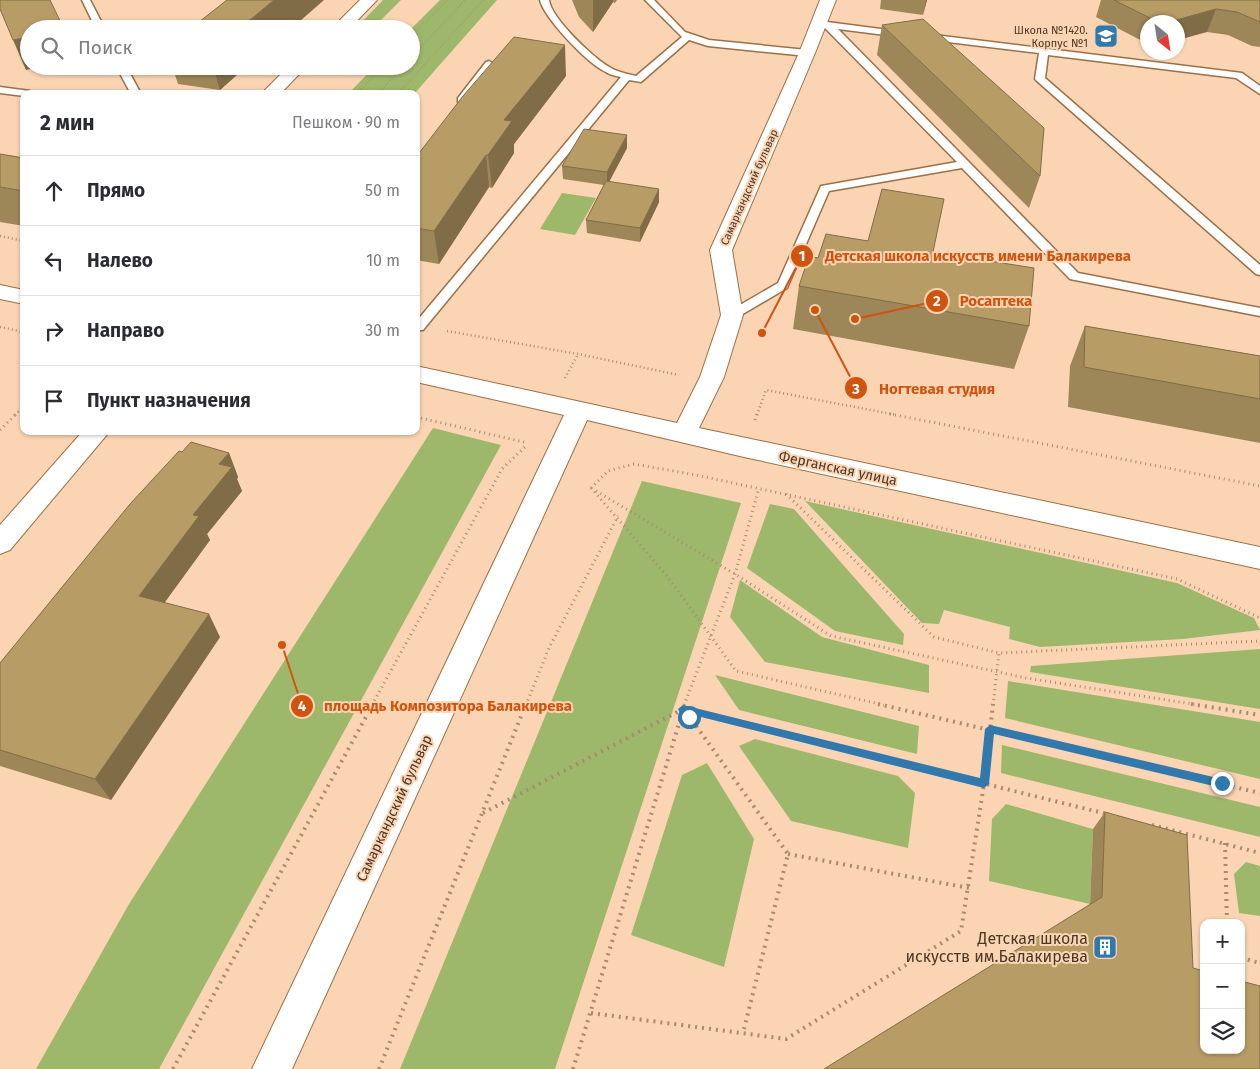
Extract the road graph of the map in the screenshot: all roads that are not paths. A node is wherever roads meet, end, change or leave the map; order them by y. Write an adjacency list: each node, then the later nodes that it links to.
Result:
1 (86, 0): 6 (lane)
2 (370, 0): 7 (street)
3 (545, 0): 15 (lane)
4 (649, 0): 9 (lane)
5 (828, 0): 8 (street, Самаркандский бульвар)
6 (96, 20)
7 (349, 20)
8 (824, 25): 10 (lane); 11 (street, Самаркандский бульвар); 22 (lane)
9 (688, 36): 11 (lane); 15 (lane)
10 (1044, 50): 19 (lane); 23 (lane)
11 (807, 53): 27 (street, Самаркандский бульвар)
12 (488, 64): 21 (lane)
13 (126, 75): 17 (lane)
14 (290, 75): 18 (street)
15 (626, 76): 28 (lane)
16 (0, 90): 20 (lane)
17 (134, 90)
18 (274, 90)
19 (1260, 92)
20 (20, 93)
21 (452, 112)
22 (965, 164): 26 (lane); 27 (lane)
23 (1260, 271)
24 (0, 292): 25 (street)
25 (20, 296)
26 (1260, 312)
27 (732, 315): 31 (street, Самаркандский бульвар)
28 (420, 326)
29 (420, 375): 30 (street, Ферганская улица)
30 (580, 410): 31 (street, Ферганская улица); 35 (street, Самаркандский бульвар)
31 (684, 433): 34 (street, Ферганская улица)
32 (94, 435): 33 (street)
33 (0, 543)
34 (1260, 558)
35 (272, 1069)

